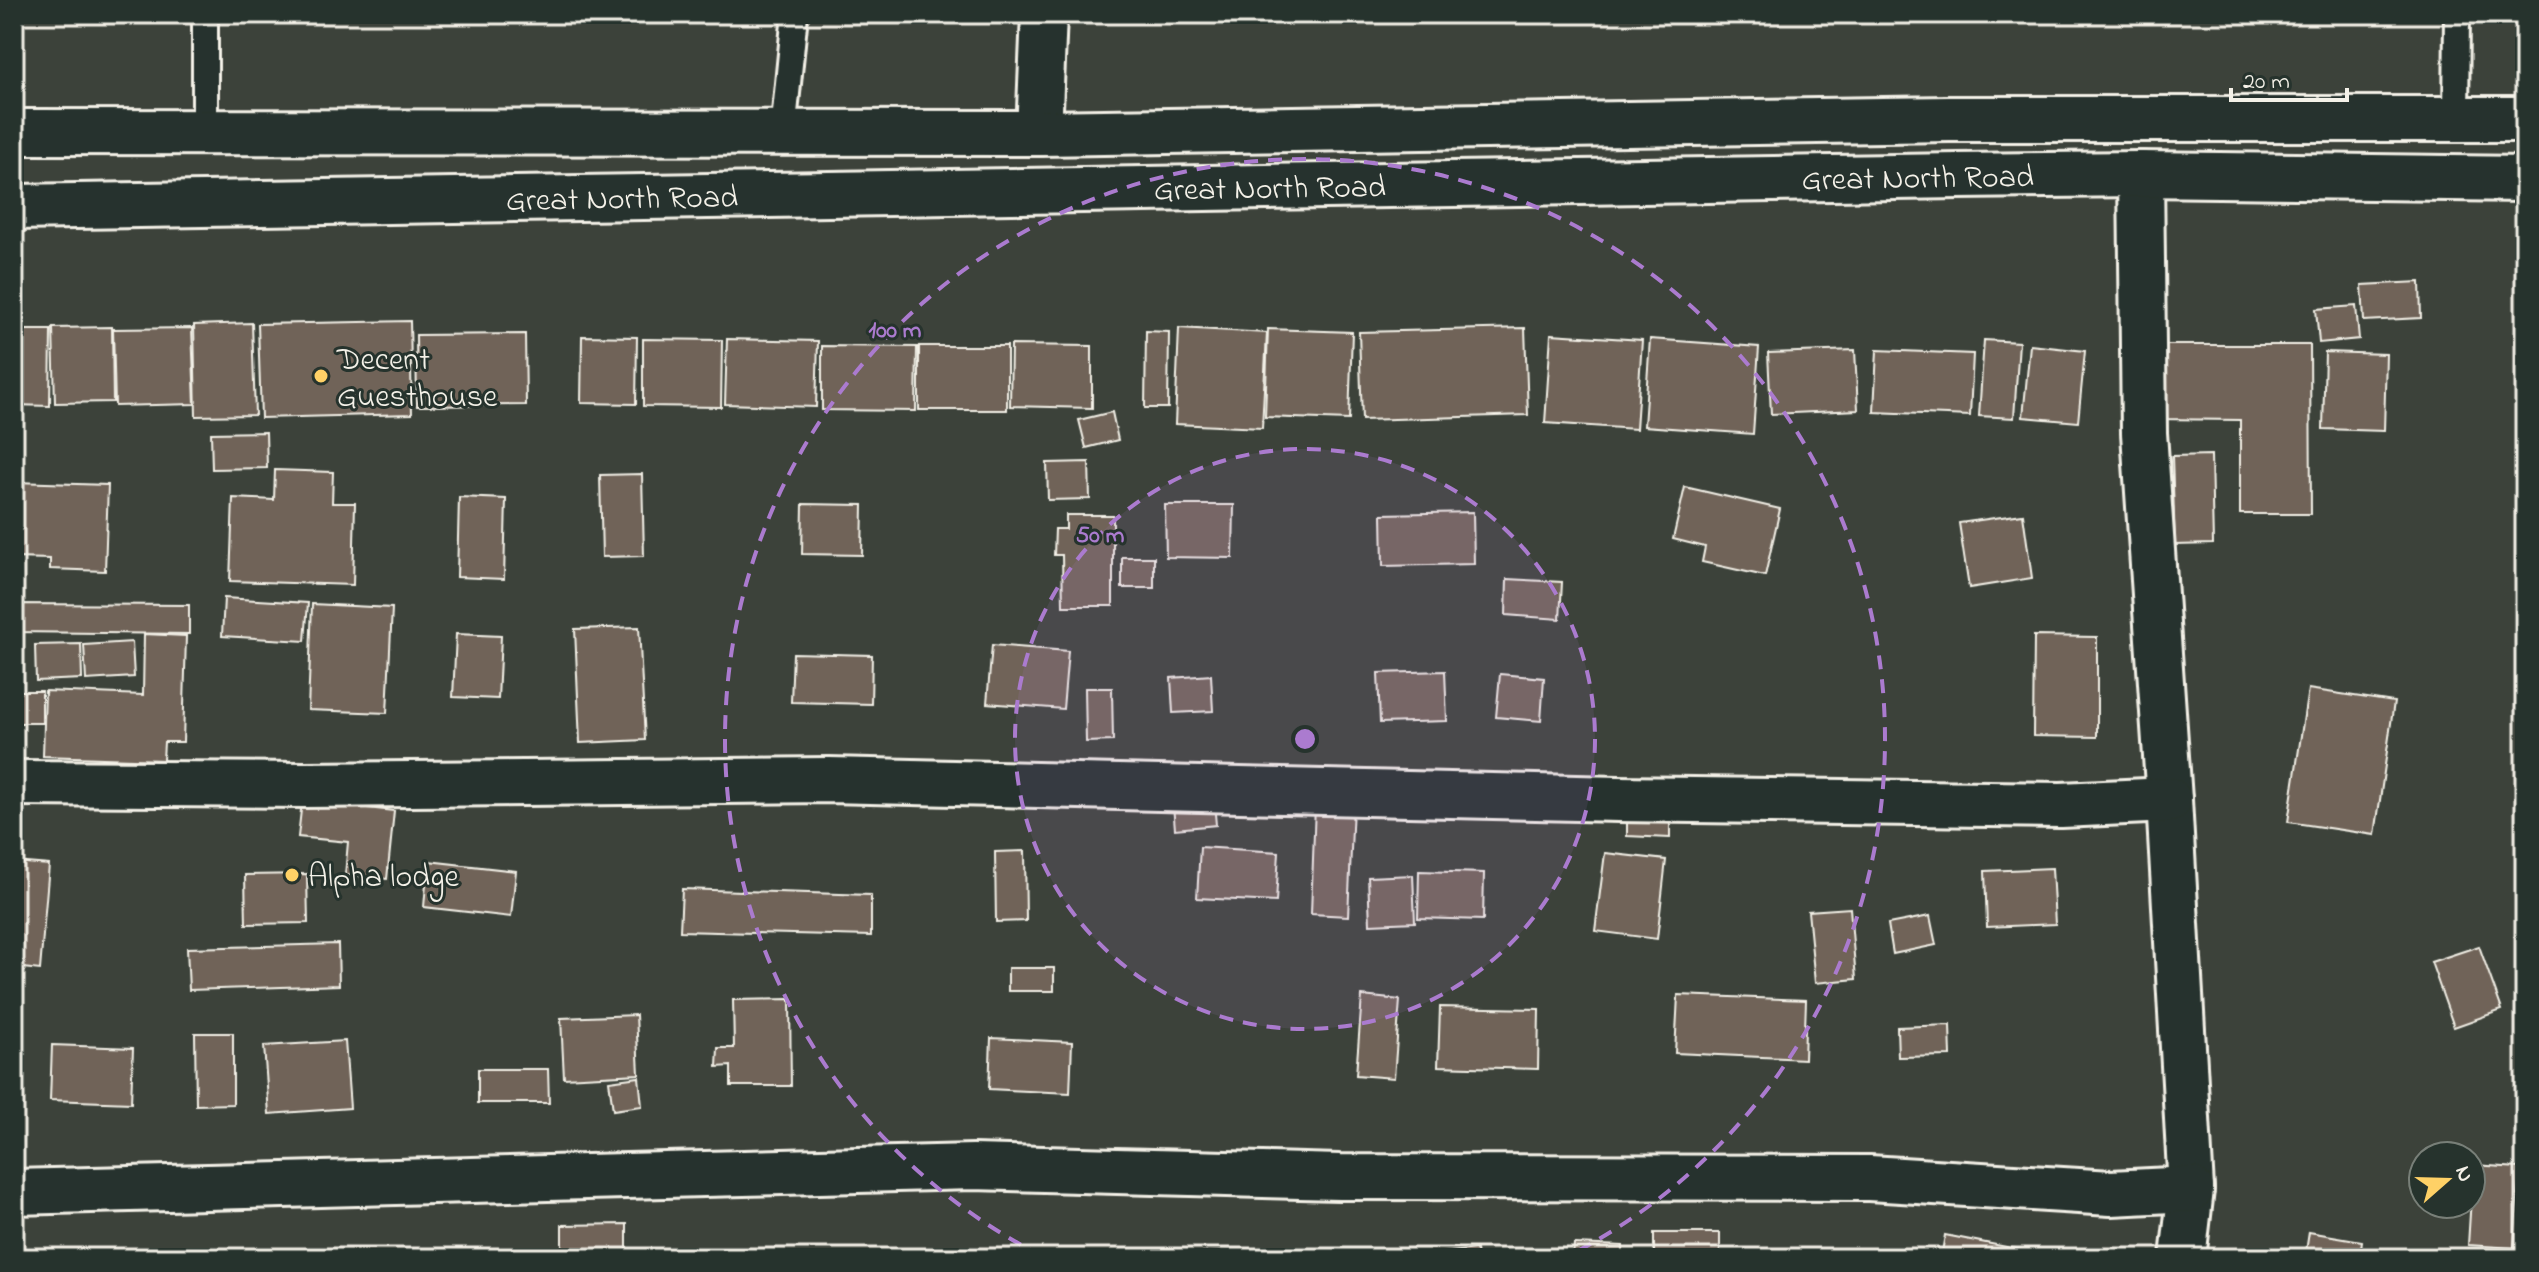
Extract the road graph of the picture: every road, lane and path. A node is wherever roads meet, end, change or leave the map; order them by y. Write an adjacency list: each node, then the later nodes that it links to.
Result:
1 (205, 14): 8 (lane)
2 (795, 14): 9 (lane)
3 (1044, 14): 10 (main road)
4 (2457, 14): 5 (lane)
5 (2456, 119): 6 (main road, Great North Road); 10 (main road, Great North Road)
6 (2525, 119)
7 (14, 132): 8 (main road, Great North Road)
8 (205, 132): 9 (main road, Great North Road)
9 (783, 133): 10 (main road, Great North Road)
10 (1039, 133)
11 (2141, 174): 12 (main road, Great North Road); 13 (main road, Great North Road); 15 (main road)
12 (2525, 179)
13 (14, 207)
14 (14, 783): 15 (main road)
15 (2169, 800): 16 (main road)
16 (2191, 1189): 17 (main road); 18 (main road)
17 (14, 1192)
18 (2183, 1258)

